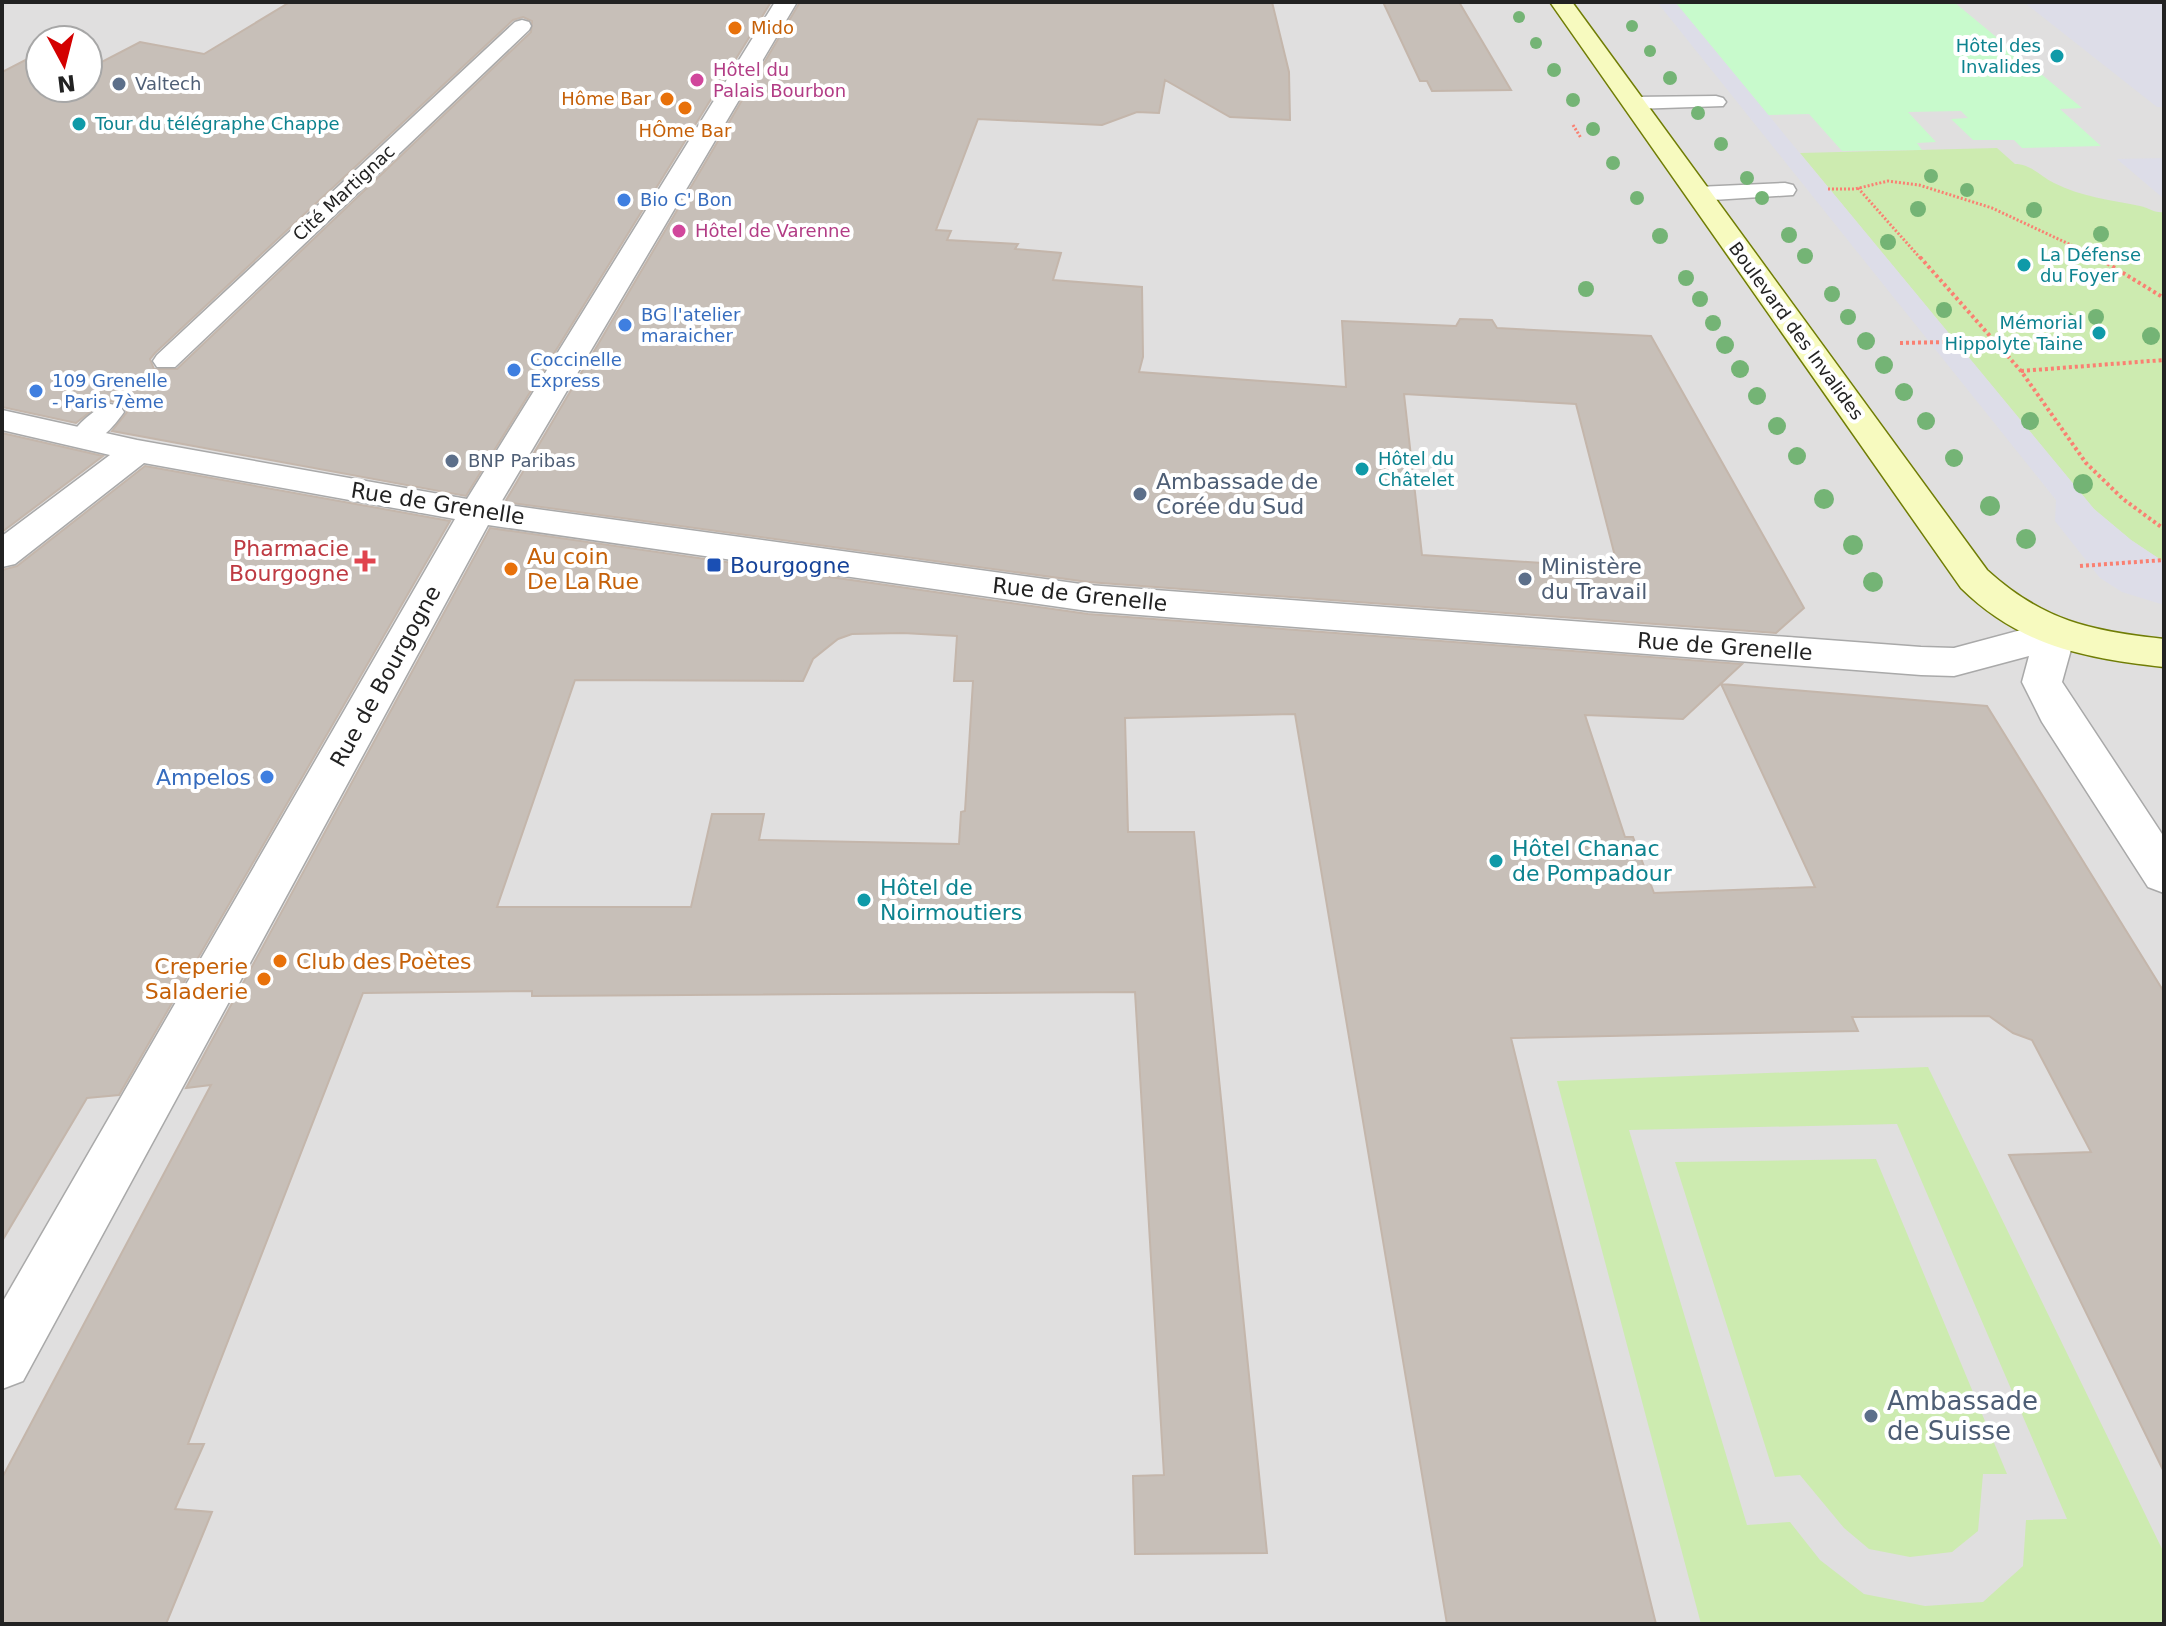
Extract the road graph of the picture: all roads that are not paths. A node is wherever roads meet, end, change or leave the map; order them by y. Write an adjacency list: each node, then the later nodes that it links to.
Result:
1 (786, 2): 13 (street, Rue de Bourgogne)
2 (1561, 2): 5 (main road, Boulevard des Invalides)
3 (522, 26): 8 (lane, Cité Martignac)
4 (1716, 102): 5 (lane)
5 (1633, 103): 7 (main road, Boulevard des Invalides)
6 (1785, 190): 7 (lane)
7 (1697, 194): 15 (main road, Boulevard des Invalides)
8 (166, 361)
9 (110, 412): 11 (lane)
10 (2, 420): 11 (street, Rue de Grenelle)
11 (82, 439): 12 (street, Rue de Grenelle)
12 (137, 451): 13 (street, Rue de Grenelle); 14 (street)
13 (477, 512): 15 (street, Rue de Grenelle); 18 (street, Rue de Bourgogne)
14 (2, 555)
15 (2055, 635): 16 (main road, Rue de Grenelle); 17 (street)
16 (2164, 653)
17 (2164, 874)
18 (2, 1360)

